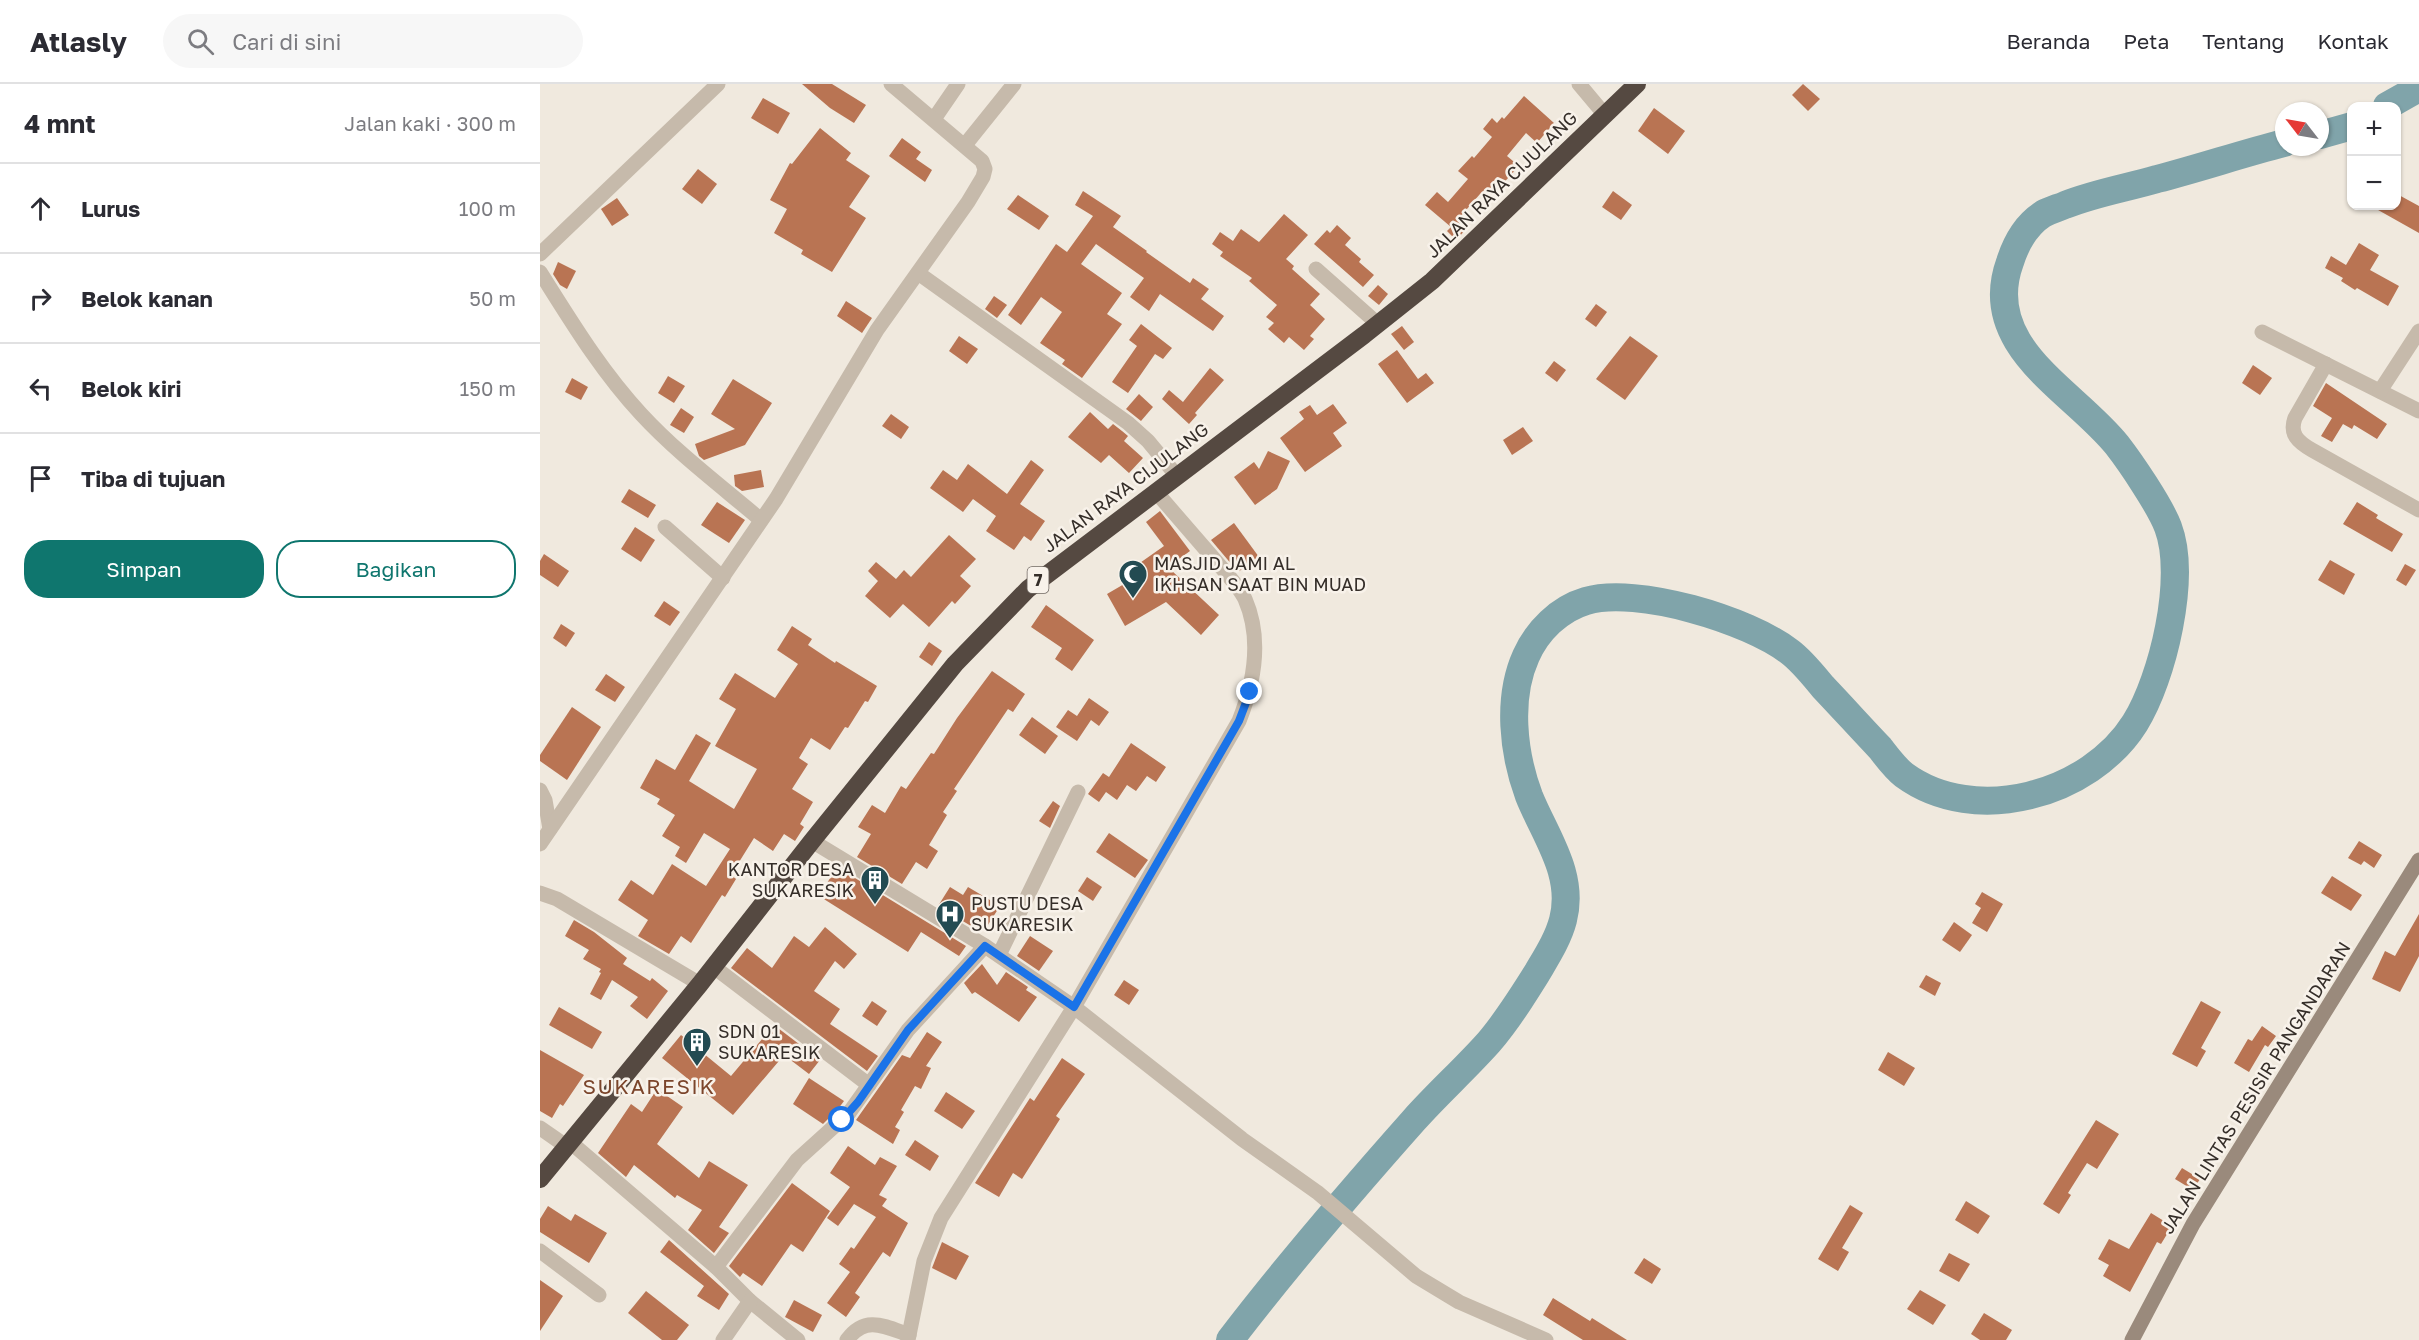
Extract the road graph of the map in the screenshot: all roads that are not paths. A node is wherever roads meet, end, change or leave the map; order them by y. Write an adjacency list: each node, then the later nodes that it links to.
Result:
1 (718, 84): 10 (street)
2 (891, 84): 8 (street)
3 (958, 84): 8 (street)
4 (1014, 84): 9 (street)
5 (1579, 84): 7 (street)
6 (1637, 84): 7 (highway, JALAN RAYA CIJULANG / 7)
7 (1605, 114): 14 (highway, JALAN RAYA CIJULANG / 7)
8 (934, 119): 9 (street)
9 (965, 144): 13 (street)
10 (540, 254)
11 (1316, 269): 14 (street)
12 (540, 272): 23 (street)
13 (918, 273): 20 (street); 23 (street)
14 (1378, 324): 20 (highway, JALAN RAYA CIJULANG / 7)
15 (2419, 331): 18 (street)
16 (2262, 332): 17 (street)
17 (2326, 364): 18 (street); 22 (street)
18 (2380, 391): 19 (street)
19 (2419, 411)
20 (1177, 476): 21 (highway, JALAN RAYA CIJULANG / 7)
21 (1156, 492): 29 (highway, JALAN RAYA CIJULANG / 7); 37 (street)
22 (2419, 510)
23 (761, 520): 25 (street)
24 (665, 527): 25 (street)
25 (723, 578): 28 (street)
26 (540, 790): 28 (street)
27 (1078, 792): 34 (street)
28 (550, 829): 30 (street)
29 (812, 841): 33 (street); 35 (highway, JALAN RAYA CIJULANG / 7)
30 (540, 844)
31 (2419, 860): 51 (street, JALAN LINTAS PESISIR PANGANDARAN)
32 (540, 893): 36 (street)
33 (985, 946): 34 (street); 38 (street)
34 (999, 955): 37 (street)
35 (714, 967): 36 (highway, JALAN RAYA CIJULANG / 7); 38 (street)
36 (700, 984): 40 (highway, JALAN RAYA CIJULANG / 7)
37 (1074, 1007): 46 (street); 50 (street)
38 (869, 1085): 43 (street)
39 (540, 1128): 40 (street)
40 (567, 1143): 41 (highway, JALAN RAYA CIJULANG / 7); 43 (street)
41 (540, 1179)
42 (540, 1251): 44 (street)
43 (716, 1267): 45 (street)
44 (599, 1295)
45 (750, 1301): 47 (street); 48 (street)
46 (908, 1337): 49 (street)
47 (723, 1340)
48 (798, 1340)
49 (847, 1340)
50 (1546, 1340)
51 (2132, 1340)

